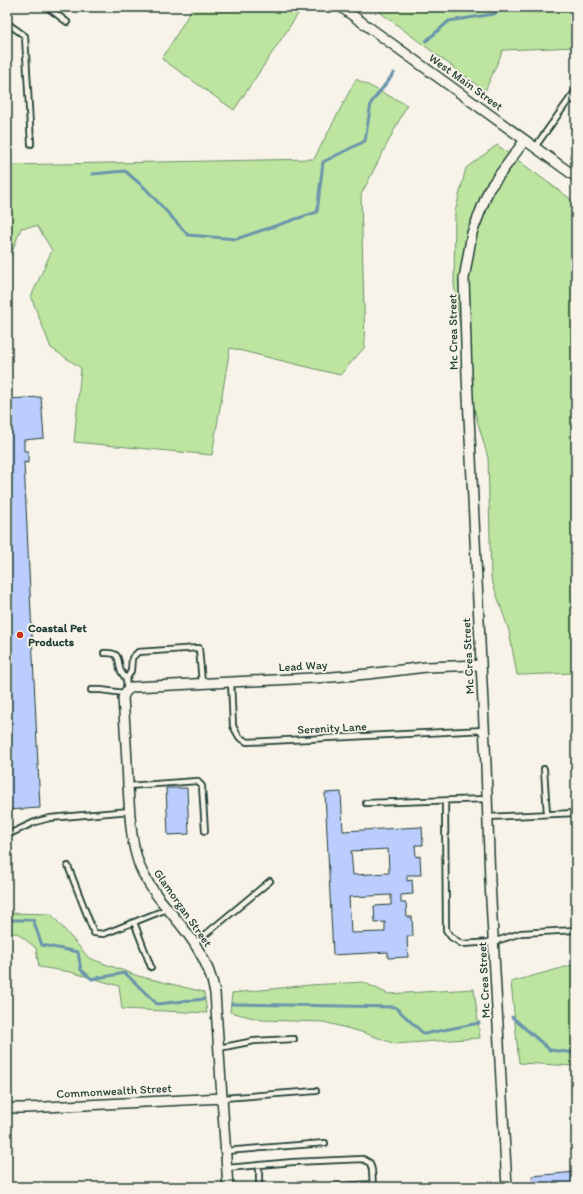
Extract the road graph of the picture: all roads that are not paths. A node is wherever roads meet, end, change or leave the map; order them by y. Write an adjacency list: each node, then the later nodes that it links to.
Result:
1 (47, 7): 3 (lane)
2 (341, 7): 8 (street, West Main Street)
3 (68, 22)
4 (7, 23): 9 (lane)
5 (576, 90): 6 (lane)
6 (570, 98): 7 (lane); 10 (lane)
7 (576, 102)
8 (525, 140): 10 (street, West Main Street); 13 (street, Mc Crea Street)
9 (31, 144)
10 (534, 147): 11 (street, West Main Street)
11 (576, 177)
12 (104, 653): 14 (lane)
13 (481, 665): 15 (street, Lead Way); 19 (street, Mc Crea Street)
14 (126, 680): 16 (lane); 18 (lane)
15 (231, 682): 16 (street, Lead Way); 19 (lane, Serenity Lane)
16 (202, 683): 18 (street, Lead Way)
17 (91, 690): 18 (lane)
18 (125, 692): 21 (street, Glamorgan Street)
19 (484, 730): 22 (street, Mc Crea Street)
20 (544, 768): 27 (lane)
21 (128, 786): 25 (street, Glamorgan Street); 29 (lane)
22 (488, 799): 23 (lane); 28 (street, Mc Crea Street)
23 (444, 801): 24 (lane); 36 (lane)
24 (366, 803)
25 (130, 811): 30 (lane); 33 (street, Glamorgan Street)
26 (576, 813): 27 (lane)
27 (547, 814): 28 (lane)
28 (488, 817): 36 (street, Mc Crea Street)
29 (206, 831)
30 (7, 835)
31 (68, 866): 34 (lane)
32 (270, 881): 37 (lane)
33 (167, 909): 34 (lane); 37 (street, Glamorgan Street)
34 (134, 922): 38 (lane)
35 (576, 930): 36 (lane)
36 (494, 942): 52 (street, Mc Crea Street)
37 (194, 944): 40 (street, Glamorgan Street)
38 (151, 966)
39 (294, 1039): 40 (lane)
40 (219, 1048): 42 (street, Glamorgan Street)
41 (316, 1091): 42 (lane)
42 (222, 1098): 43 (street, Commonwealth Street); 45 (street, Glamorgan Street)
43 (7, 1108)
44 (325, 1143): 45 (lane)
45 (226, 1150): 47 (street, Glamorgan Street)
46 (259, 1165): 47 (lane); 48 (lane); 50 (lane)
47 (227, 1168): 49 (street, Glamorgan Street)
48 (373, 1185): 51 (lane)
49 (228, 1187)
50 (259, 1187)
51 (326, 1187)
52 (507, 1187)

